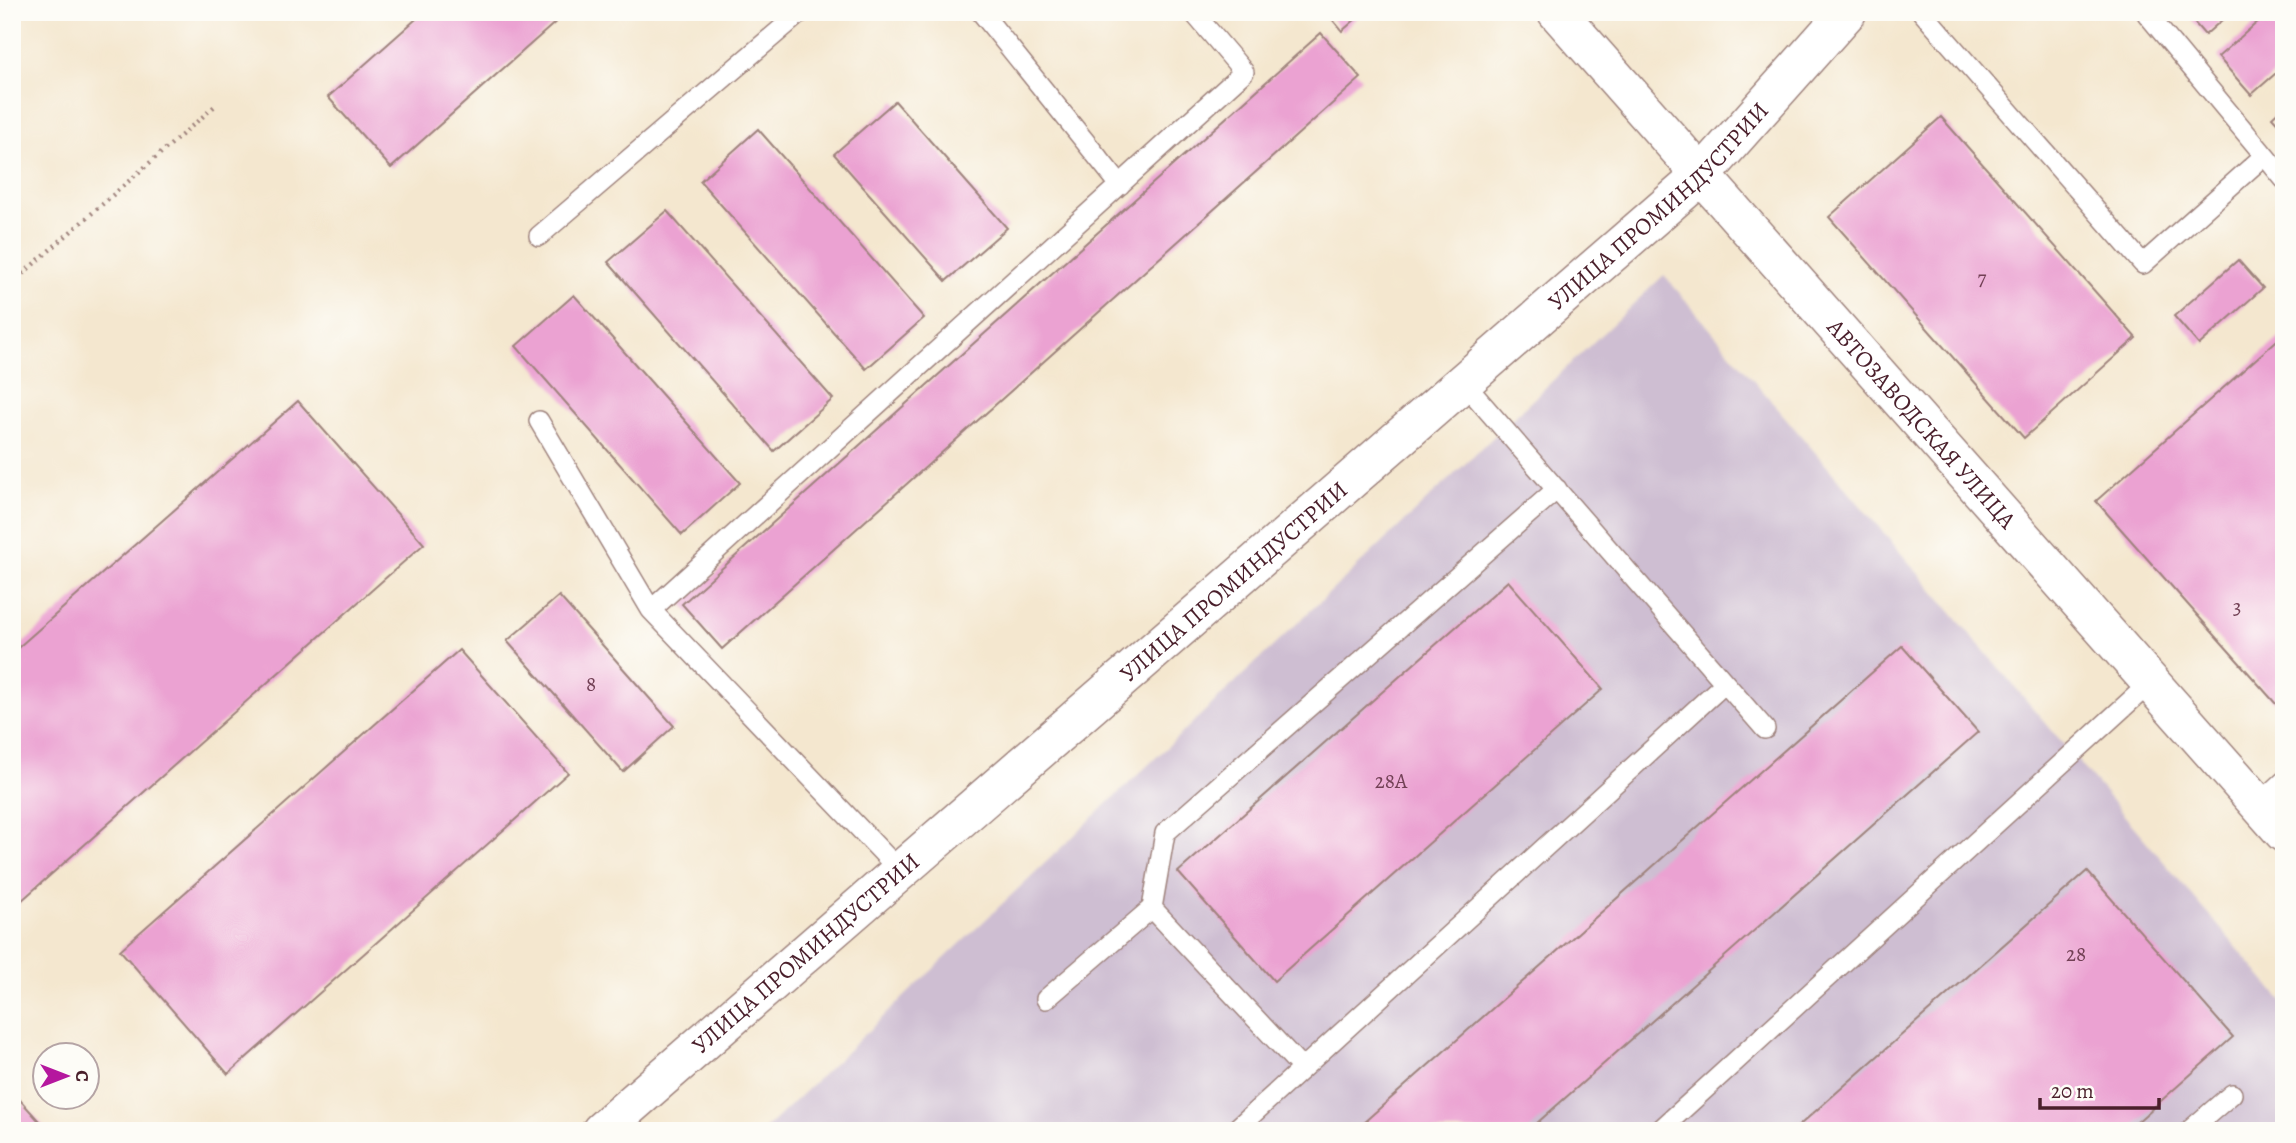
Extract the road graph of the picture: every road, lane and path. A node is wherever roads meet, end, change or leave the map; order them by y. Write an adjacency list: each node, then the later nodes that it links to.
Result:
1 (801, 12): 13 (lane)
2 (981, 12): 12 (lane)
3 (1193, 12): 12 (lane)
4 (1847, 12): 10 (main road, УЛИЦА ПРОМИНДУСТРИИ)
5 (1922, 12): 9 (lane)
6 (1560, 13): 10 (main road, АВТОЗАВОДСКАЯ УЛИЦА)
7 (2147, 14): 9 (lane)
8 (216, 105): 14 (path)
9 (2264, 156): 11 (lane)
10 (1702, 175): 15 (main road, УЛИЦА ПРОМИНДУСТРИИ); 20 (main road, АВТОЗАВОДСКАЯ УЛИЦА)
11 (2284, 179)
12 (1120, 185): 18 (lane)
13 (539, 236)
14 (12, 283)
15 (1463, 382): 17 (lane); 23 (main road, УЛИЦА ПРОМИНДУСТРИИ)
16 (539, 421): 18 (lane)
17 (1557, 489): 19 (lane); 24 (lane)
18 (651, 610): 23 (lane)
19 (1725, 682): 21 (lane); 26 (lane)
20 (2151, 682): 22 (main road, АВТОЗАВОДСКАЯ УЛИЦА); 30 (lane)
21 (1765, 729)
22 (2276, 812)
23 (900, 871): 28 (main road, УЛИЦА ПРОМИНДУСТРИИ)
24 (1152, 908): 25 (lane); 26 (lane)
25 (1046, 999)
26 (1302, 1068): 29 (lane)
27 (2232, 1094): 31 (lane)
28 (601, 1131)
29 (1234, 1131)
30 (1659, 1131)
31 (2189, 1131)

